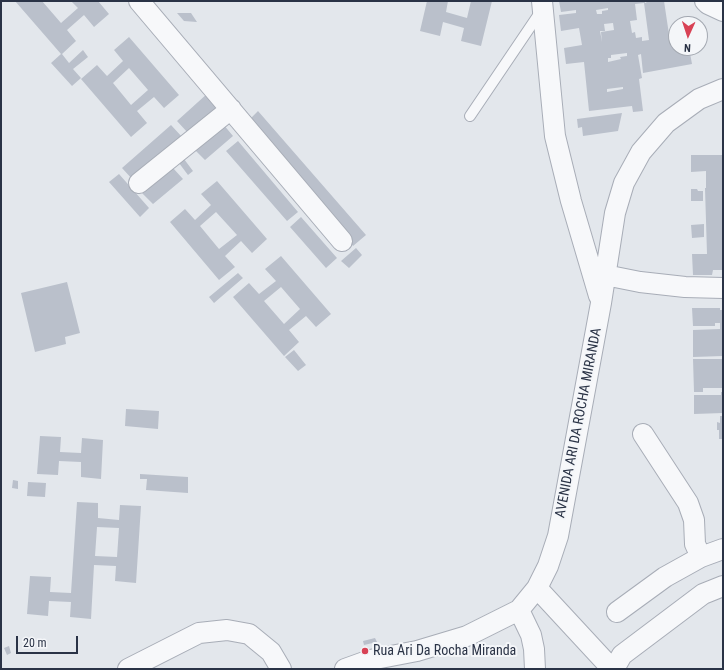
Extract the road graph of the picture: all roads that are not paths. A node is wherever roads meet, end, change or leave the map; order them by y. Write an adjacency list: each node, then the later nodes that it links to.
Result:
1 (139, 1): 6 (street)
2 (705, 1): 4 (street)
3 (543, 4): 7 (lane); 12 (street)
4 (723, 11)
5 (723, 89): 10 (street, AVENIDA ARI DA ROCHA MIRANDA)
6 (231, 109): 8 (street); 9 (street)
7 (470, 116)
8 (140, 183)
9 (342, 241)
10 (605, 275): 11 (street); 12 (street, AVENIDA ARI DA ROCHA MIRANDA)
11 (723, 288)
12 (602, 303): 17 (street, AVENIDA ARI DA ROCHA MIRANDA)
13 (643, 434): 15 (street)
14 (723, 549): 15 (street)
15 (701, 556): 19 (street)
16 (723, 586): 24 (street)
17 (537, 588): 18 (street, AVENIDA ARI DA ROCHA MIRANDA); 24 (street)
18 (519, 610): 22 (street, AVENIDA ARI DA ROCHA MIRANDA); 23 (street)
19 (617, 612)
20 (128, 669): 21 (street)
21 (281, 669)
22 (345, 669)
23 (535, 669)
24 (613, 669)

